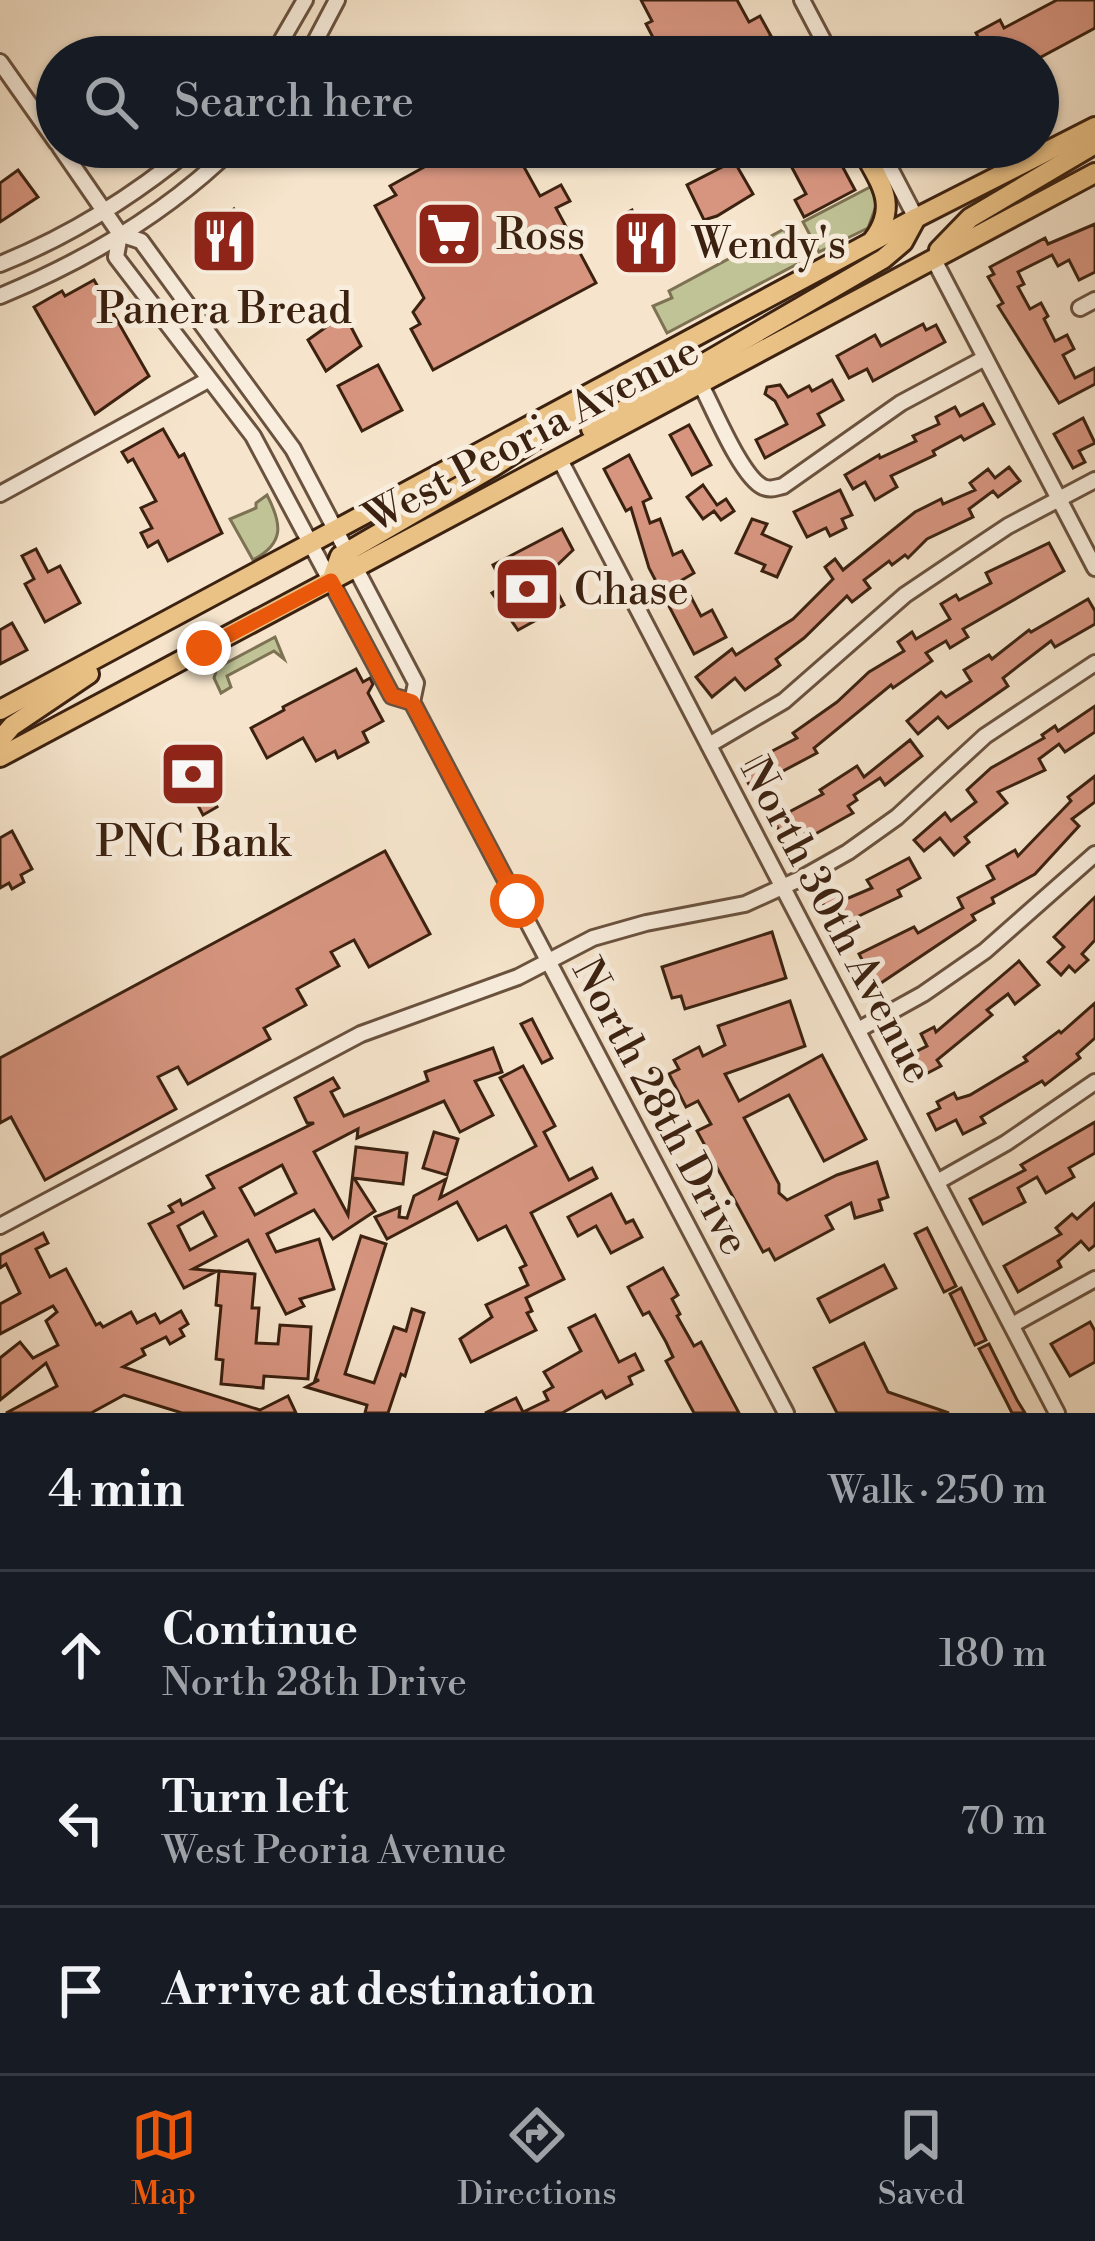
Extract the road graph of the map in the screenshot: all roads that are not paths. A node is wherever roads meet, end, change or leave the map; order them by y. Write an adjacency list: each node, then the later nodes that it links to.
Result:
1 (305, 0): 4 (street)
2 (337, 0): 5 (street)
3 (802, 0): 6 (street)
4 (284, 36)
5 (318, 36)
6 (821, 36)
7 (0, 62): 8 (street, North 28th Drive)
8 (36, 114)
9 (1095, 127): 11 (main road, West Peoria Avenue)
10 (1095, 144): 12 (main road)
11 (1059, 145)
12 (1059, 165)
13 (74, 168): 21 (street, North 28th Drive)
14 (164, 168): 21 (street)
15 (211, 168): 24 (street)
16 (871, 168): 27 (main road)
17 (890, 168): 22 (street)
18 (1014, 168): 22 (main road, West Peoria Avenue)
19 (1054, 168): 25 (main road)
20 (1095, 172): 23 (main road, West Peoria Avenue)
21 (104, 211): 24 (street, North 28th Drive); 29 (street)
22 (916, 218): 25 (main road); 26 (main road); 27 (main road, West Peoria Avenue)
23 (1011, 218): 25 (main road); 28 (main road, West Peoria Avenue)
24 (120, 234): 30 (street); 33 (street, North 28th Drive); 39 (street, North 28th Drive)
25 (950, 235): 28 (main road)
26 (903, 242): 27 (main road); 28 (main road); 35 (main road)
27 (870, 243): 32 (main road, West Peoria Avenue)
28 (933, 258): 31 (street); 34 (main road, West Peoria Avenue)
29 (0, 264)
30 (0, 296)
31 (985, 358): 34 (street); 38 (street)
32 (619, 378): 39 (main road, West Peoria Avenue); 41 (main road)
33 (208, 380): 37 (street); 40 (street, North 28th Drive)
34 (700, 382): 35 (main road, West Peoria Avenue)
35 (559, 458): 41 (main road, West Peoria Avenue); 49 (street, North 30th Avenue)
36 (1095, 480): 38 (street)
37 (0, 494)
38 (1058, 499): 42 (street); 49 (street)
39 (339, 530): 40 (main road, West Peoria Avenue); 41 (street, North 28th Drive)
40 (312, 544): 43 (street, North 28th Drive); 44 (main road, West Peoria Avenue)
41 (354, 558): 43 (main road); 46 (street, North 28th Drive)
42 (1095, 568)
43 (331, 581): 46 (street, North 28th Drive); 50 (main road, West Peoria Avenue)
44 (125, 644): 47 (main road, West Peoria Avenue); 48 (main road)
45 (1095, 663): 52 (street)
46 (412, 702): 53 (street, North 28th Drive)
47 (0, 710)
48 (0, 740)
49 (709, 745): 52 (street, North 30th Avenue)
50 (0, 757)
51 (1095, 854): 54 (street)
52 (784, 886): 53 (street); 54 (street, North 30th Avenue)
53 (549, 961): 57 (street); 60 (street, North 28th Drive)
54 (858, 1030): 56 (street, North 30th Avenue)
55 (1095, 1082): 56 (street)
56 (937, 1181): 59 (street, North 30th Avenue)
57 (0, 1226)
58 (1095, 1279): 59 (street)
59 (1012, 1325): 61 (street, North 30th Avenue)
60 (786, 1413)
61 (1058, 1413)

